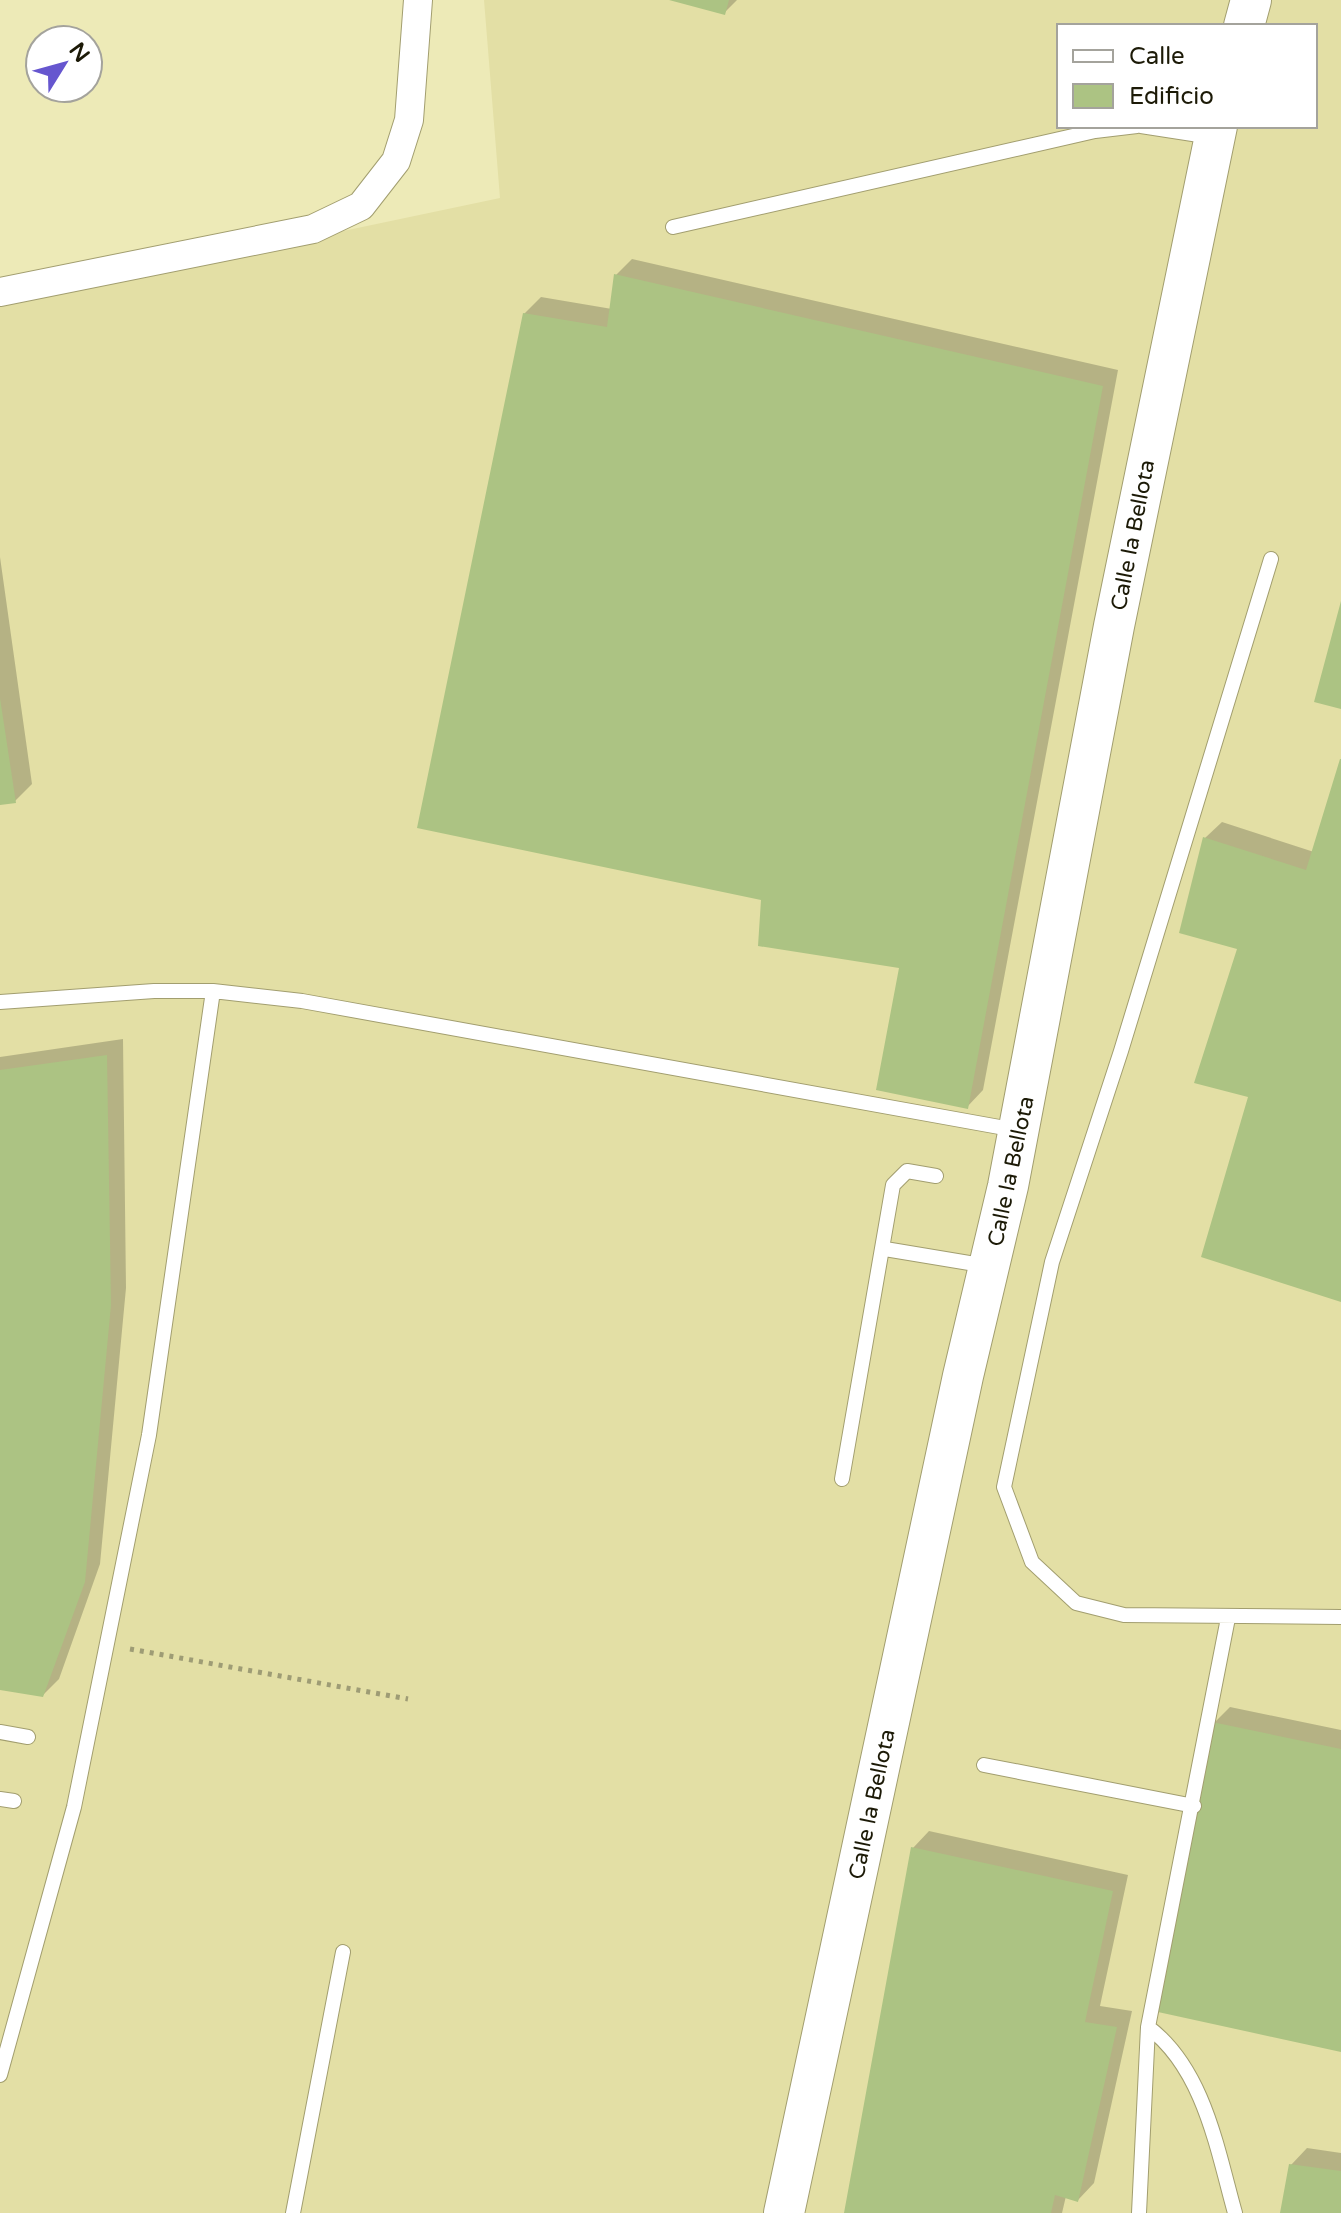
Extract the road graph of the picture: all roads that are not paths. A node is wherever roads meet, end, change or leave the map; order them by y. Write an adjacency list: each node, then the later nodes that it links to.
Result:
1 (418, 0): 8 (street)
2 (1251, 0): 3 (street)
3 (1245, 24)
4 (1121, 128): 7 (lane)
5 (1165, 128): 6 (lane)
6 (1216, 132): 12 (street, Calle la Bellota)
7 (673, 227)
8 (0, 292)
9 (1271, 559): 18 (lane)
10 (213, 991): 11 (lane); 12 (lane); 25 (lane)
11 (0, 1002)
12 (1019, 1130): 15 (street, Calle la Bellota)
13 (936, 1176): 14 (lane)
14 (885, 1249): 15 (lane); 16 (lane)
15 (989, 1267): 27 (street, Calle la Bellota)
16 (842, 1479)
17 (1341, 1617): 18 (lane)
18 (1228, 1618): 22 (lane)
19 (0, 1732): 20 (lane)
20 (28, 1737)
21 (984, 1765): 22 (lane)
22 (1194, 1806): 24 (lane)
23 (343, 1952): 26 (lane)
24 (1148, 2027): 28 (lane); 29 (lane)
25 (0, 2075)
26 (293, 2213)
27 (784, 2213)
28 (1139, 2213)
29 (1235, 2213)

